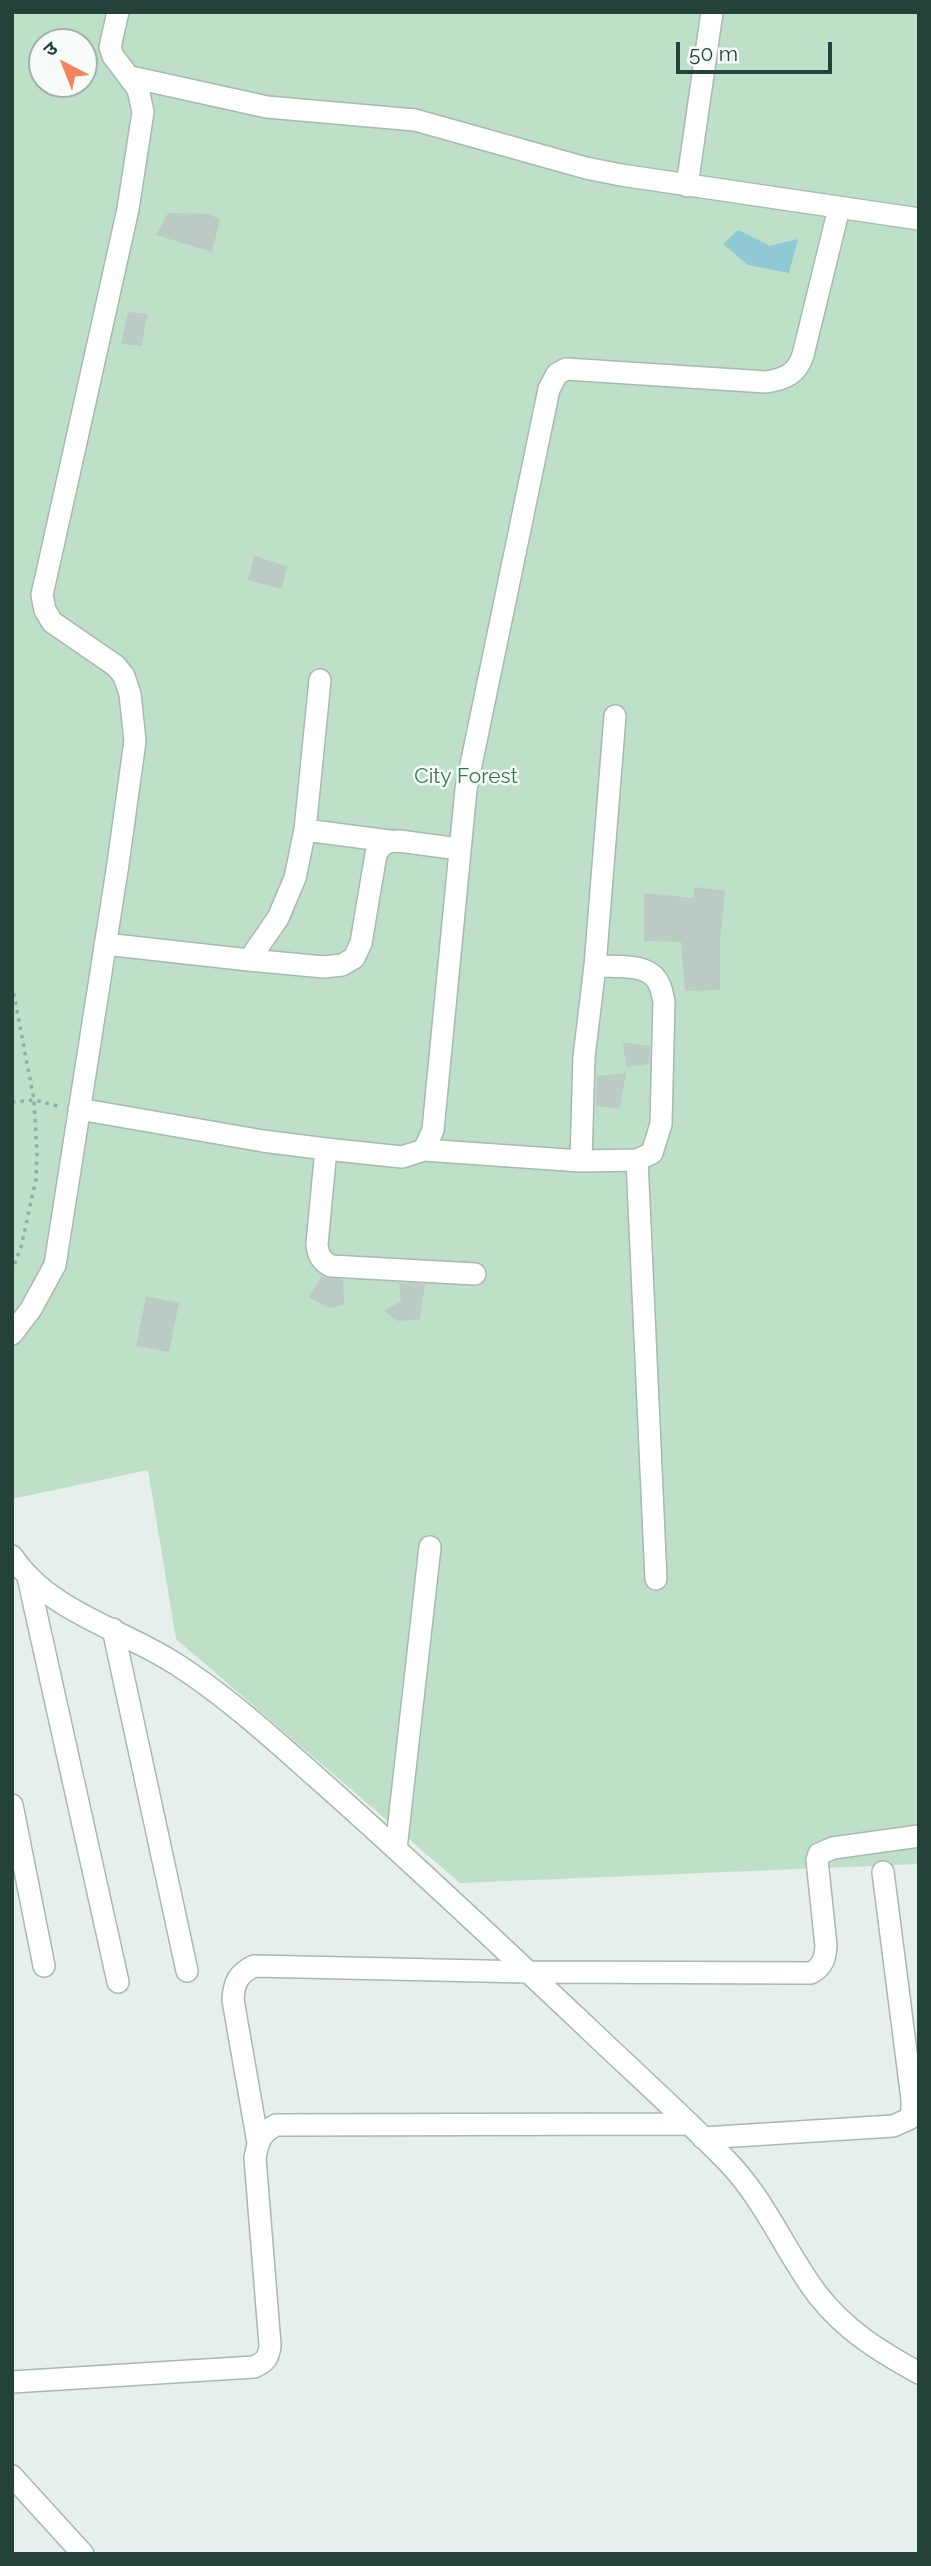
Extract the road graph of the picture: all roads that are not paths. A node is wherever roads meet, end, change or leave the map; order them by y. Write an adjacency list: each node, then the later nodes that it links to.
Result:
1 (118, 12): 3 (street)
2 (712, 12): 4 (street)
3 (131, 76): 4 (street); 12 (street)
4 (687, 186): 5 (street)
5 (839, 208): 6 (street); 11 (street)
6 (919, 219)
7 (320, 680): 9 (street)
8 (615, 716): 14 (street)
9 (304, 830): 10 (street); 13 (street)
10 (389, 841): 11 (street); 13 (street)
11 (459, 849): 17 (street)
12 (105, 944): 13 (street); 15 (street)
13 (249, 961)
14 (595, 966): 18 (street); 19 (street)
15 (70, 1108): 16 (street); 21 (street)
16 (326, 1149): 17 (street); 20 (street)
17 (424, 1150): 19 (street)
18 (637, 1160): 19 (street); 25 (street)
19 (581, 1161)
20 (475, 1274)
21 (12, 1334)
22 (430, 1547): 29 (street)
23 (12, 1556): 24 (street)
24 (28, 1577): 26 (street); 34 (street)
25 (656, 1579)
26 (113, 1629): 29 (street); 32 (street)
27 (12, 1805): 31 (street)
28 (919, 1836): 33 (street)
29 (396, 1849): 33 (street)
30 (883, 1871): 35 (street)
31 (44, 1966)
32 (187, 1971)
33 (528, 1972): 35 (street); 36 (street)
34 (118, 1982)
35 (696, 2131): 36 (street); 37 (street)
36 (258, 2143): 38 (street)
37 (919, 2373)
38 (12, 2382)
39 (12, 2476): 40 (street)
40 (83, 2554)

